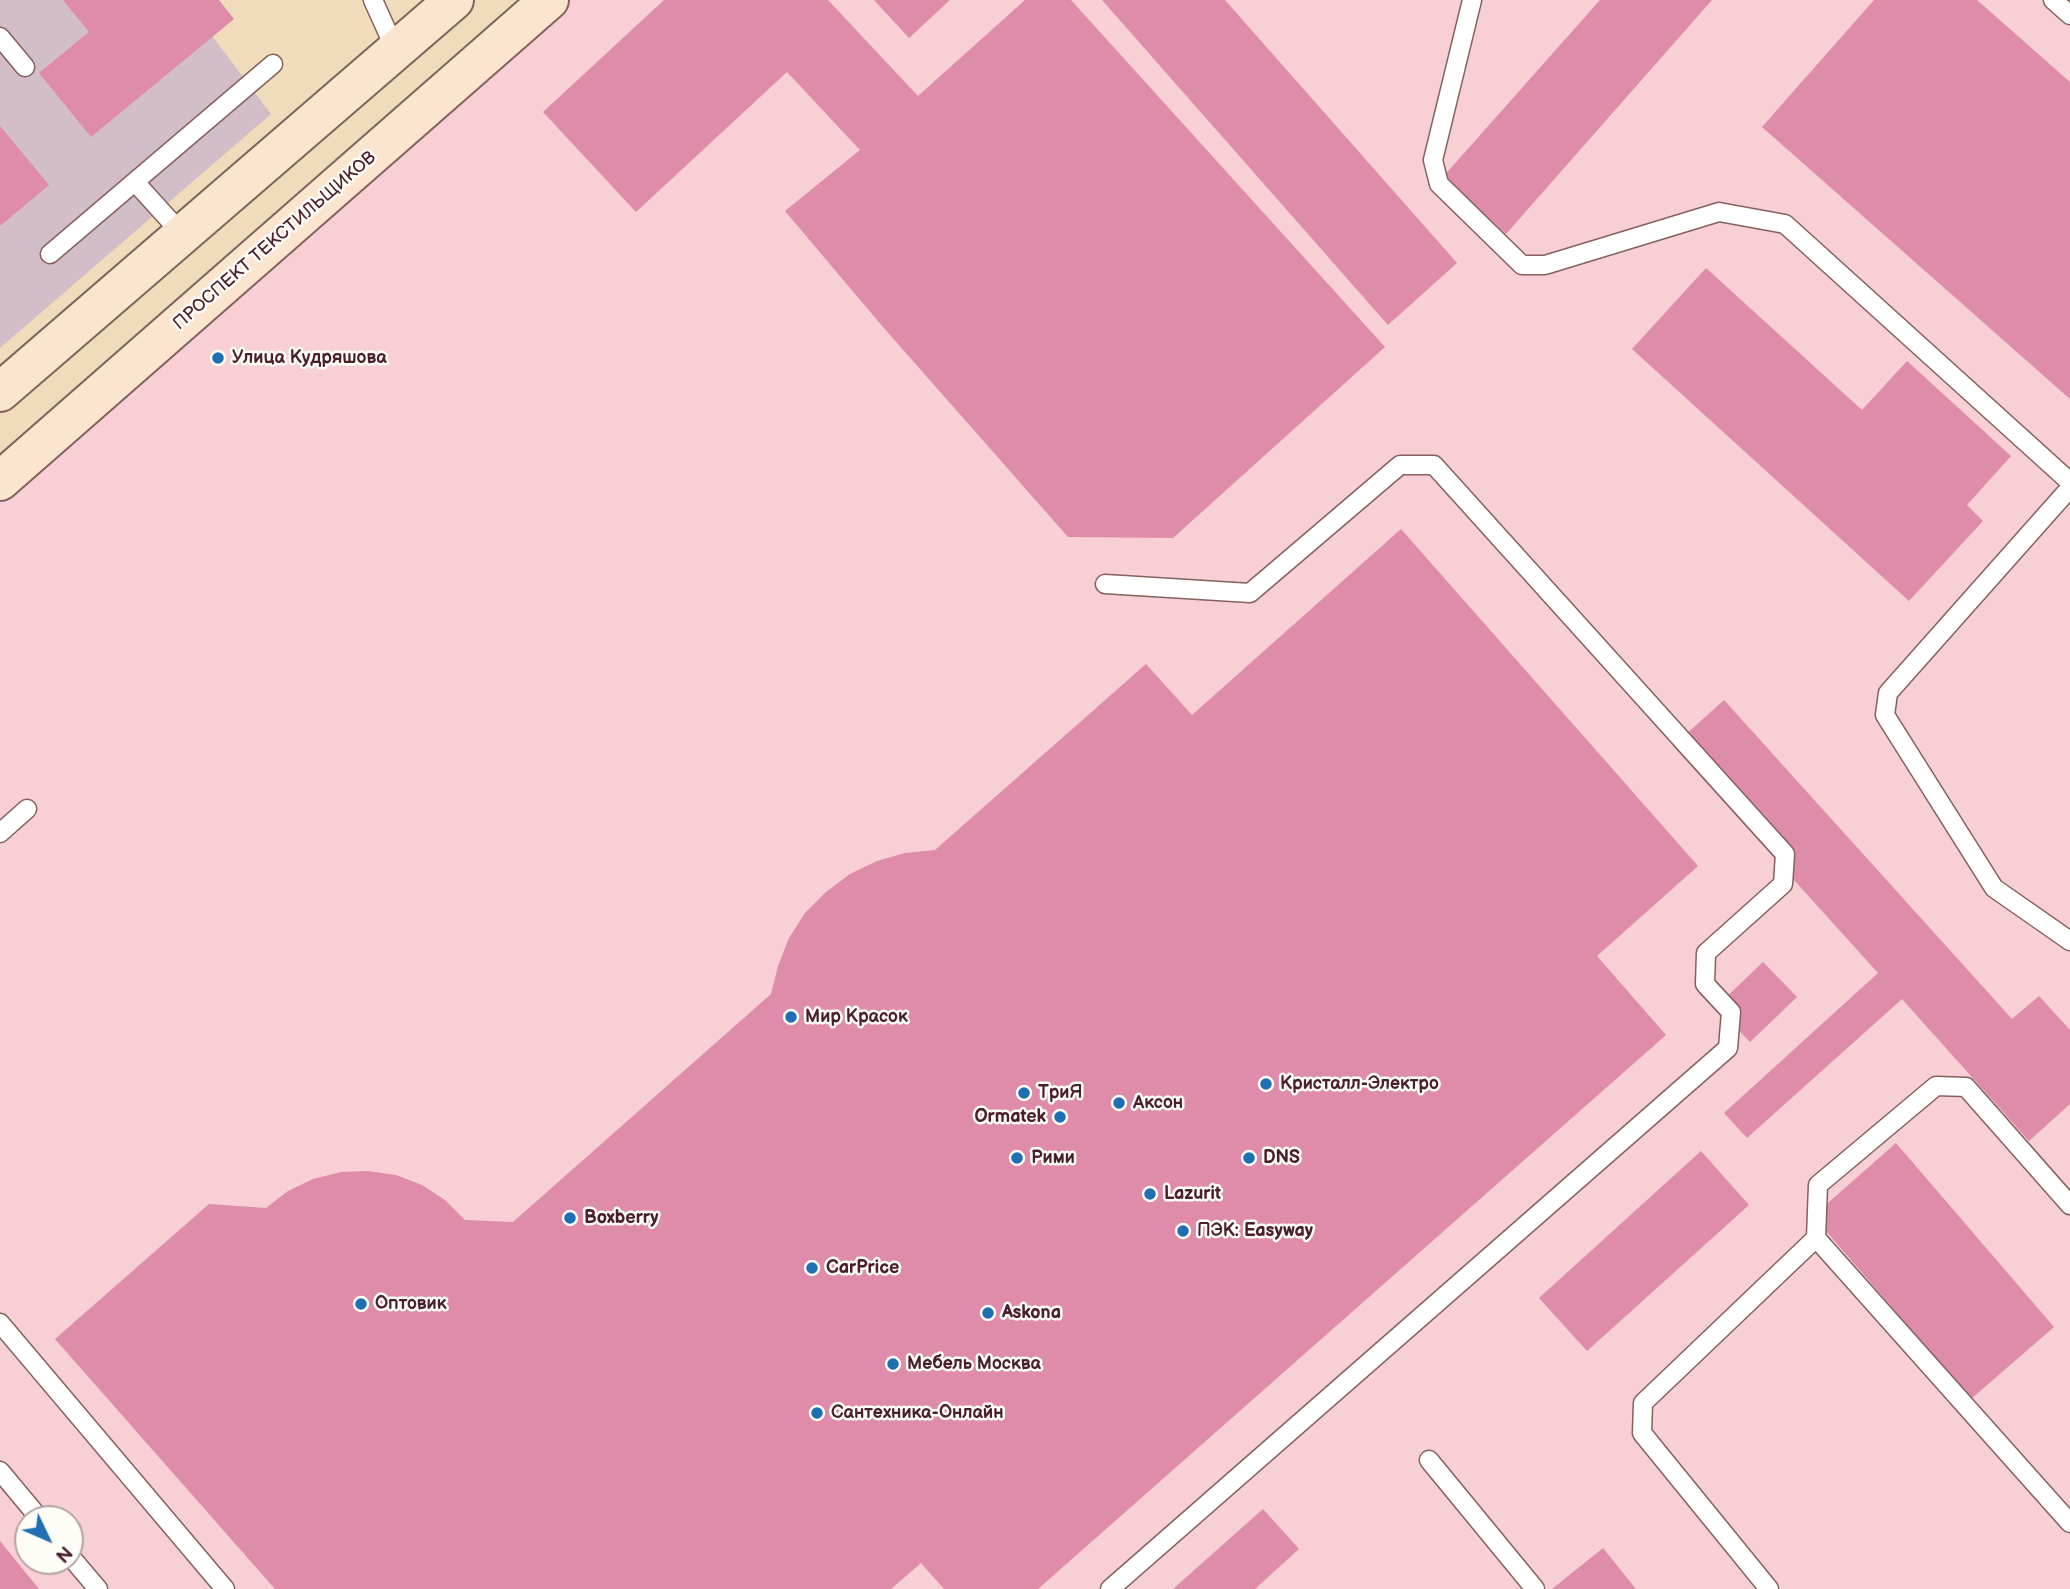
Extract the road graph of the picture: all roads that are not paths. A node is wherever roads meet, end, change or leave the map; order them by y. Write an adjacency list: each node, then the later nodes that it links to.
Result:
1 (373, 0): 8 (lane)
2 (454, 0): 8 (main road)
3 (549, 0): 15 (main road, ПРОСПЕКТ ТЕКСТИЛЬЩИКОВ)
4 (1472, 0): 16 (lane)
5 (2053, 0): 6 (lane)
6 (2070, 15)
7 (0, 37): 10 (lane)
8 (396, 51): 12 (main road)
9 (273, 64): 11 (lane)
10 (25, 67)
11 (135, 182): 12 (lane); 13 (lane)
12 (183, 235): 14 (main road)
13 (50, 254)
14 (0, 392)
15 (0, 481)
16 (2070, 482)
17 (2070, 488): 21 (lane)
18 (1105, 584): 32 (lane)
19 (27, 809): 20 (lane)
20 (0, 833)
21 (2070, 941)
22 (2070, 1205): 23 (lane)
23 (1816, 1238): 28 (lane); 34 (lane)
24 (0, 1322): 31 (lane)
25 (1429, 1460): 33 (lane)
26 (0, 1471): 27 (lane)
27 (28, 1505)
28 (2070, 1523)
29 (84, 1572): 30 (lane)
30 (98, 1589)
31 (225, 1589)
32 (1110, 1589)
33 (1535, 1589)
34 (1769, 1589)

